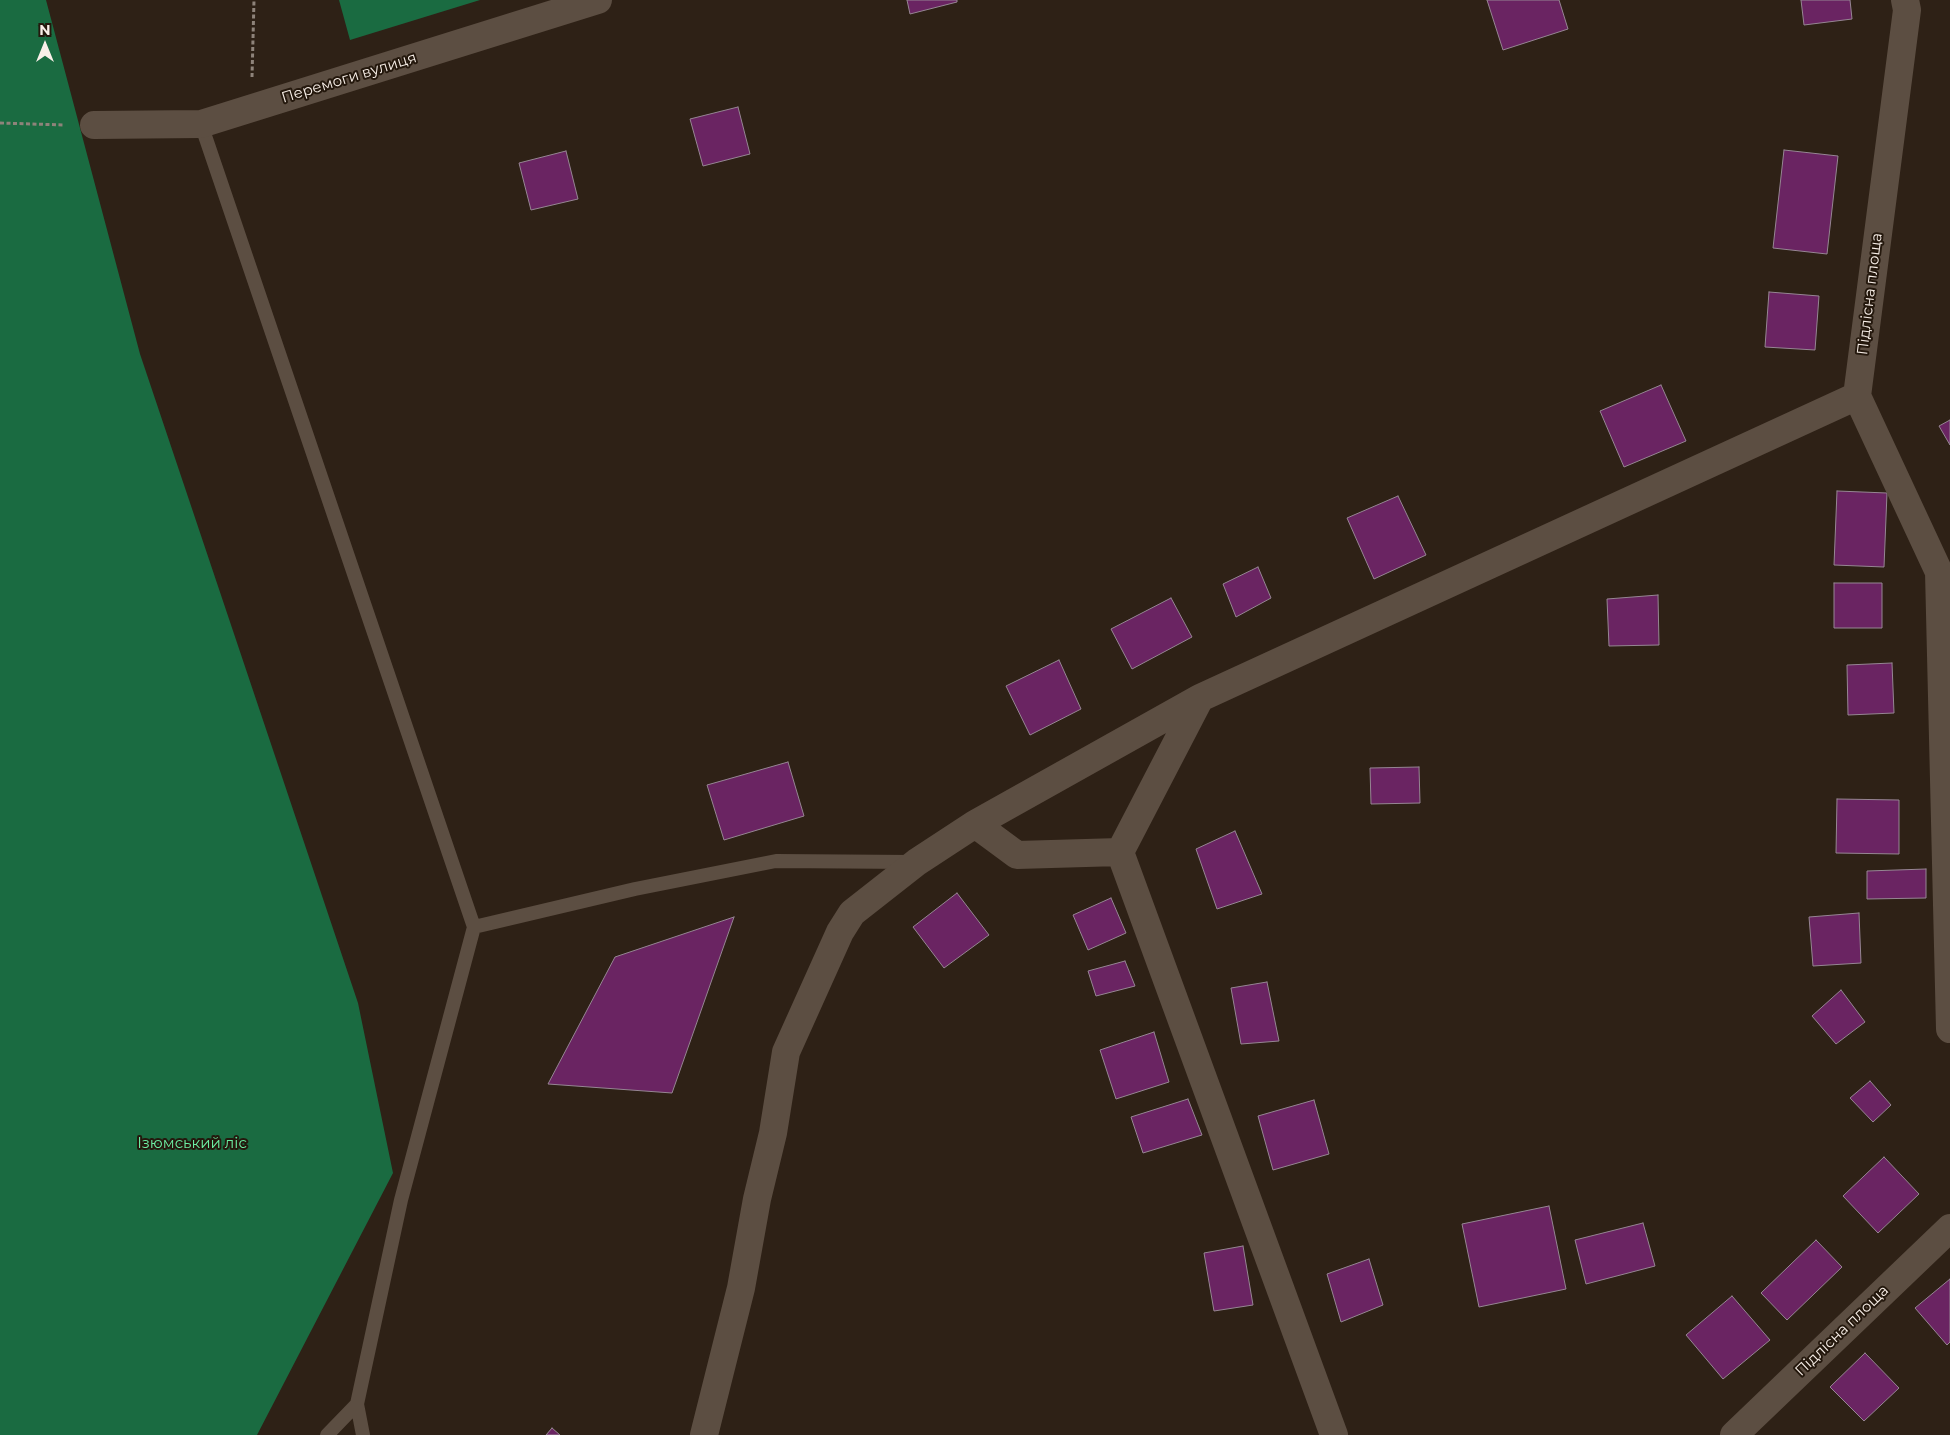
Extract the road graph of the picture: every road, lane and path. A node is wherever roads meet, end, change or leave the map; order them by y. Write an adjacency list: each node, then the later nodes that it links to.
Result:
1 (254, 0): 4 (path)
2 (598, 0): 4 (street, Перемоги вулиця)
3 (1910, 3): 8 (street, Підлісна площа)
4 (251, 108): 6 (street, Перемоги вулиця)
5 (0, 123): 7 (path)
6 (201, 124): 7 (street, Перемоги вулиця); 15 (lane)
7 (94, 126)
8 (1857, 396): 9 (street); 10 (street)
9 (1944, 575): 14 (street)
10 (1200, 698): 11 (street); 12 (street)
11 (975, 824): 12 (street); 13 (street)
12 (1120, 852): 22 (street)
13 (917, 862): 15 (lane); 21 (street)
14 (1949, 924): 16 (street)
15 (474, 927): 18 (lane)
16 (1950, 1029)
17 (1950, 1228): 23 (street, Підлісна площа)
18 (357, 1404): 19 (lane); 20 (lane)
19 (327, 1435)
20 (363, 1435)
21 (704, 1435)
22 (1334, 1435)
23 (1734, 1435)

